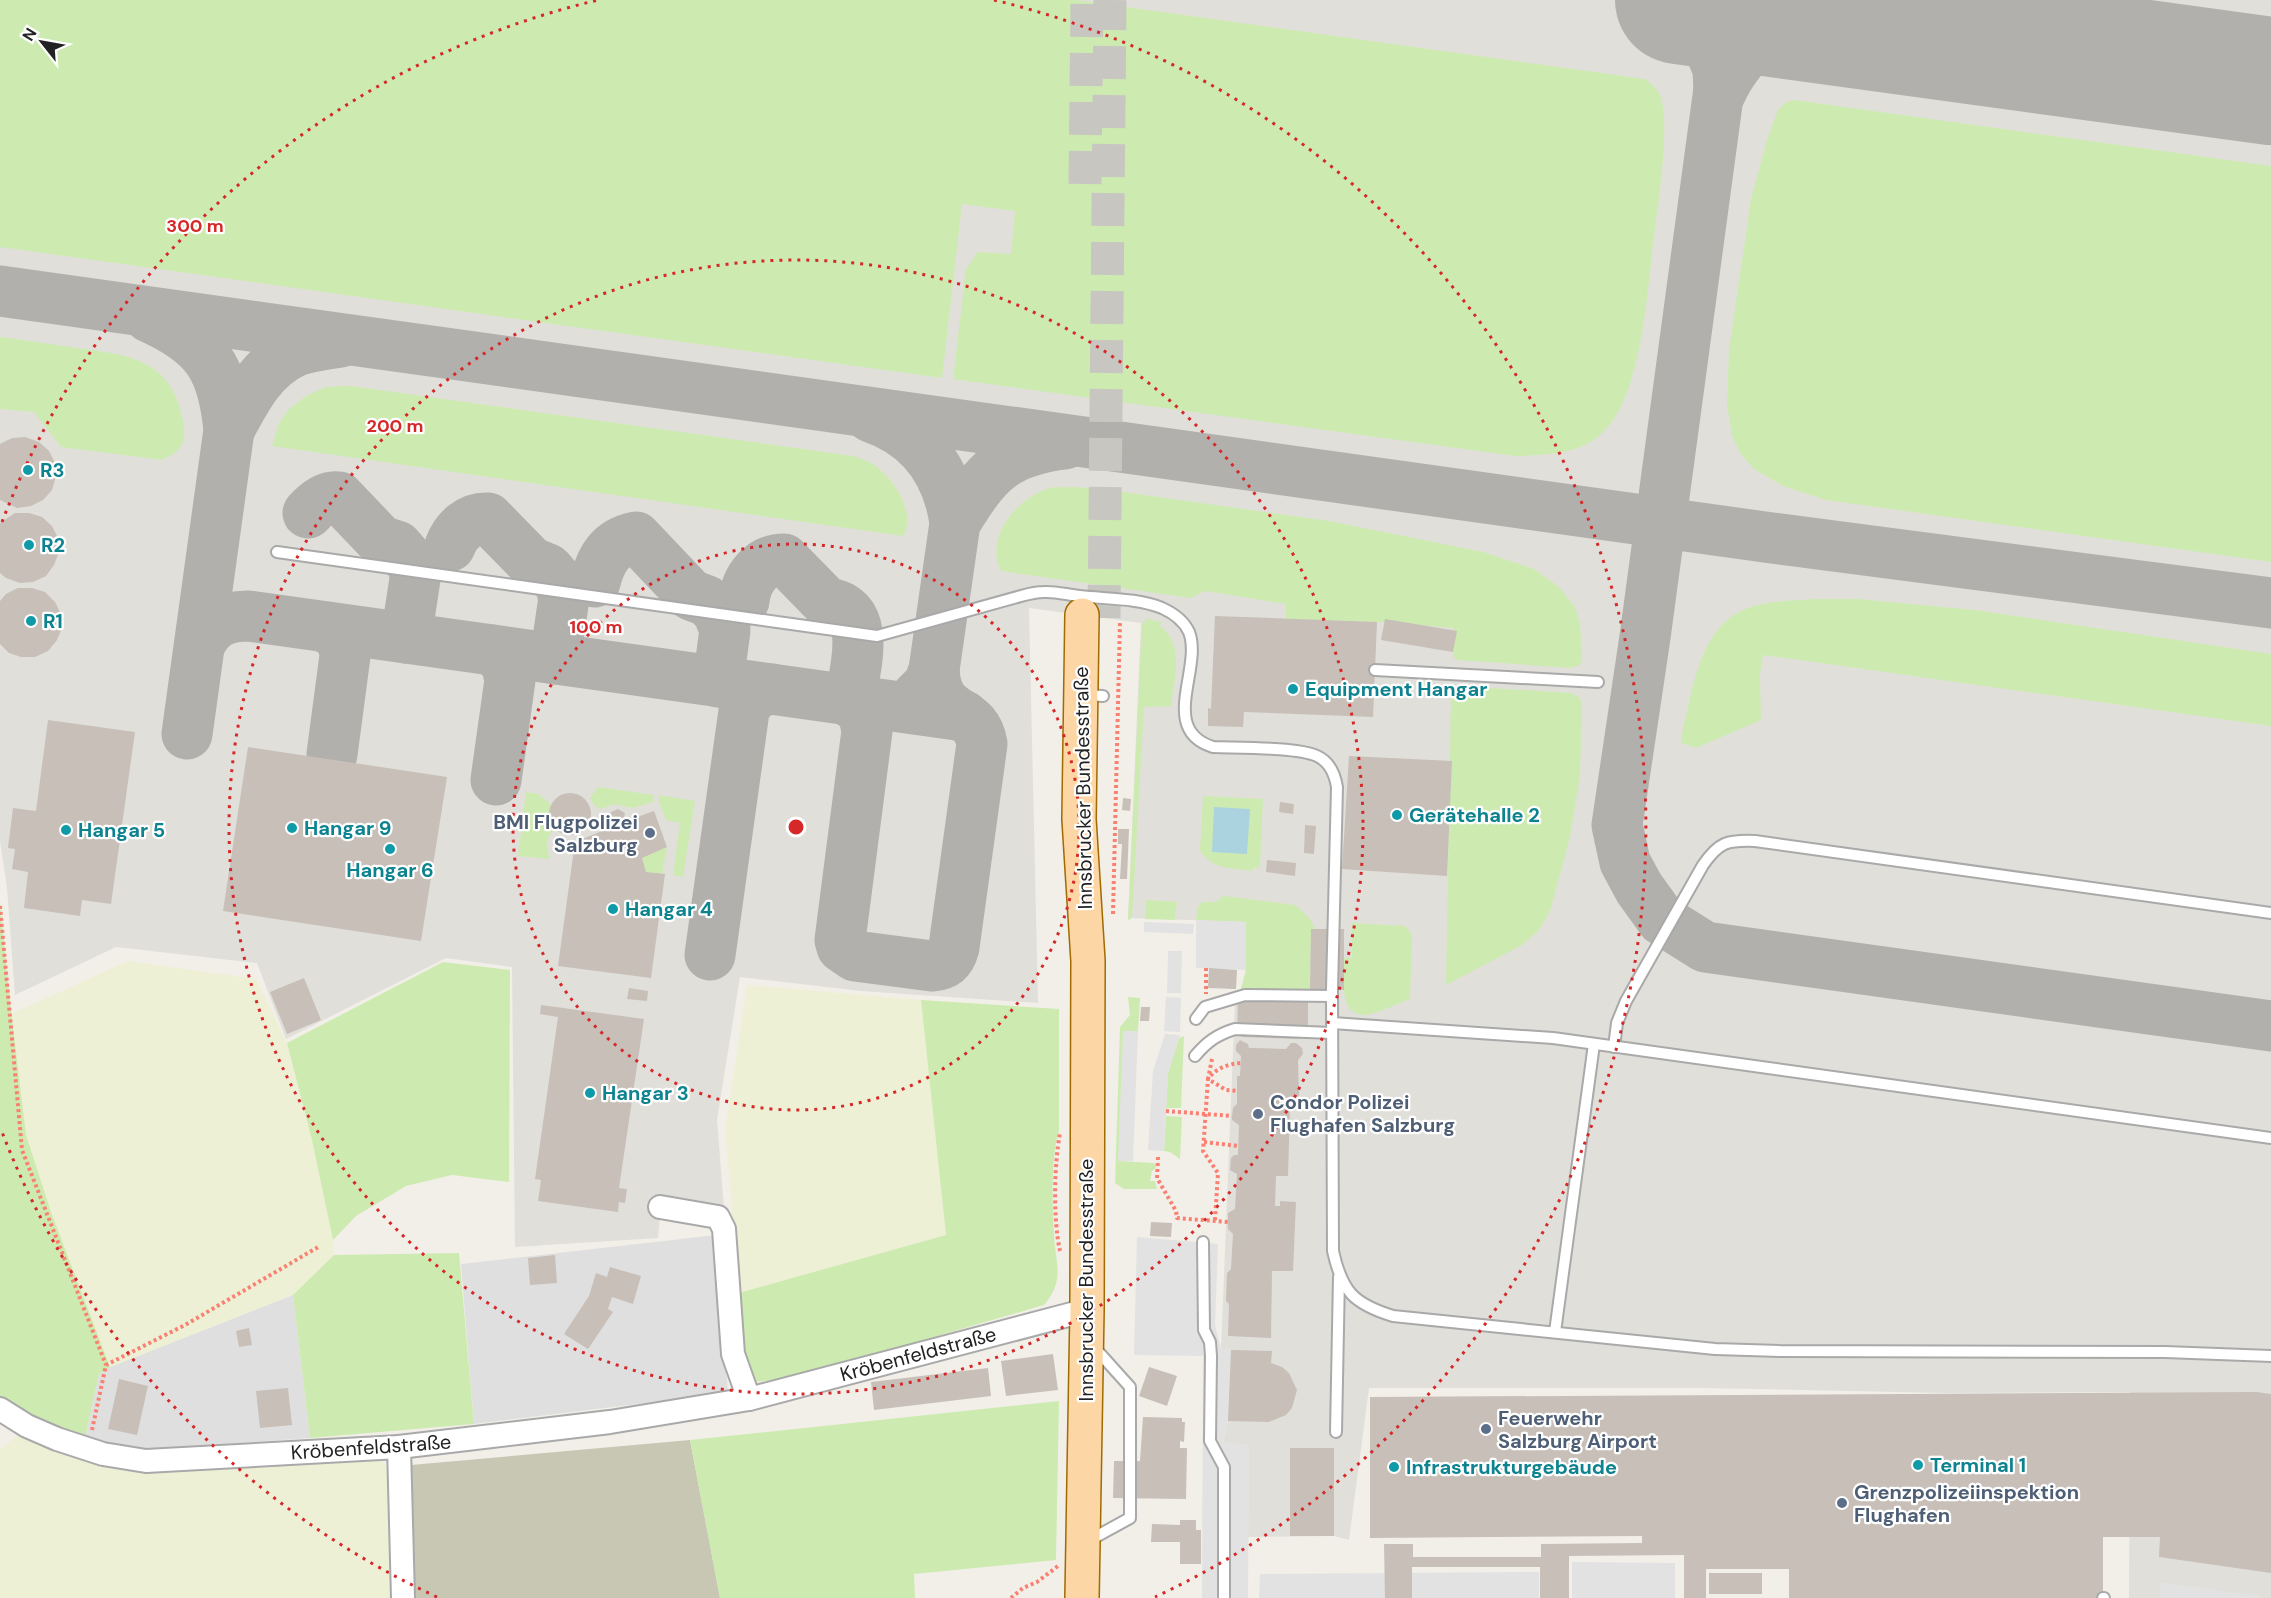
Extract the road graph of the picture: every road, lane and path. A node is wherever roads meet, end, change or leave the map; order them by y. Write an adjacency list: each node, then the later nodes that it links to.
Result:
1 (277, 552): 8 (lane)
2 (1102, 618): 7 (path); 28 (main road, Innsbrucker Bundesstraße)
3 (1375, 670): 4 (lane)
4 (1598, 682)
5 (0, 906): 31 (path)
6 (2271, 913): 12 (lane)
7 (1113, 923)
8 (1332, 996): 9 (lane); 10 (lane)
9 (1196, 1019)
10 (1332, 1028): 11 (lane); 13 (lane); 27 (lane)
11 (1594, 1044): 12 (lane); 29 (lane)
12 (1614, 1047): 18 (lane)
13 (1195, 1056)
14 (1241, 1063): 16 (path)
15 (1166, 1111): 16 (path)
16 (1206, 1114): 17 (path); 19 (path)
17 (1232, 1116)
18 (2271, 1138)
19 (1204, 1142): 20 (path); 23 (path)
20 (1238, 1146)
21 (1158, 1157): 23 (path)
22 (660, 1207): 32 (street)
23 (1215, 1220): 24 (path)
24 (1228, 1222)
25 (1203, 1242): 41 (lane)
26 (320, 1246): 31 (path)
27 (1339, 1277): 29 (lane); 34 (lane)
28 (1086, 1324): 32 (street, Kröbenfeldstraße); 37 (main road, Innsbrucker Bundesstraße); 37 (lane)
29 (1555, 1332): 30 (lane)
30 (2271, 1356)
31 (106, 1365): 36 (path)
32 (749, 1399): 35 (street, Kröbenfeldstraße)
33 (0, 1409): 36 (street, Kröbenfeldstraße)
34 (1336, 1432)
35 (399, 1447): 36 (street, Kröbenfeldstraße); 38 (street)
36 (88, 1449)
37 (1071, 1554): 39 (path); 40 (main road, Innsbrucker Bundesstraße)
38 (403, 1598)
39 (1011, 1598)
40 (1082, 1598)
41 (1224, 1598)

